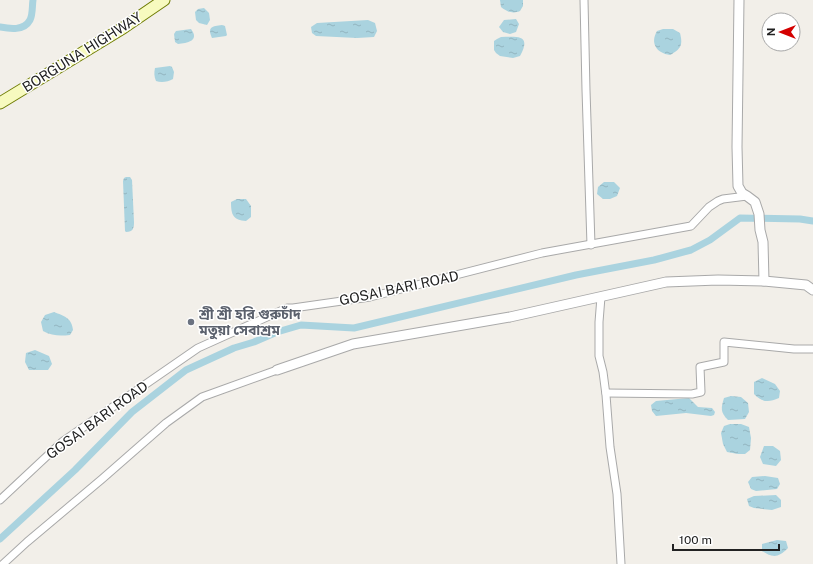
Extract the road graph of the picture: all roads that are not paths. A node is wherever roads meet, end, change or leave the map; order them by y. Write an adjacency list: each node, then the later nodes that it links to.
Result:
1 (164, 0): 4 (main road, BORGUNA HIGHWAY)
2 (584, 0): 6 (street)
3 (739, 0): 5 (street)
4 (0, 103)
5 (747, 196): 6 (street, GOSAI BARI ROAD); 7 (street)
6 (591, 245): 13 (street, GOSAI BARI ROAD)
7 (764, 282): 8 (street); 9 (street)
8 (813, 290)
9 (601, 297): 11 (street); 12 (street)
10 (813, 349): 12 (street)
11 (277, 370): 14 (street)
12 (606, 393): 15 (street)
13 (0, 500)
14 (3, 564)
15 (621, 564)

